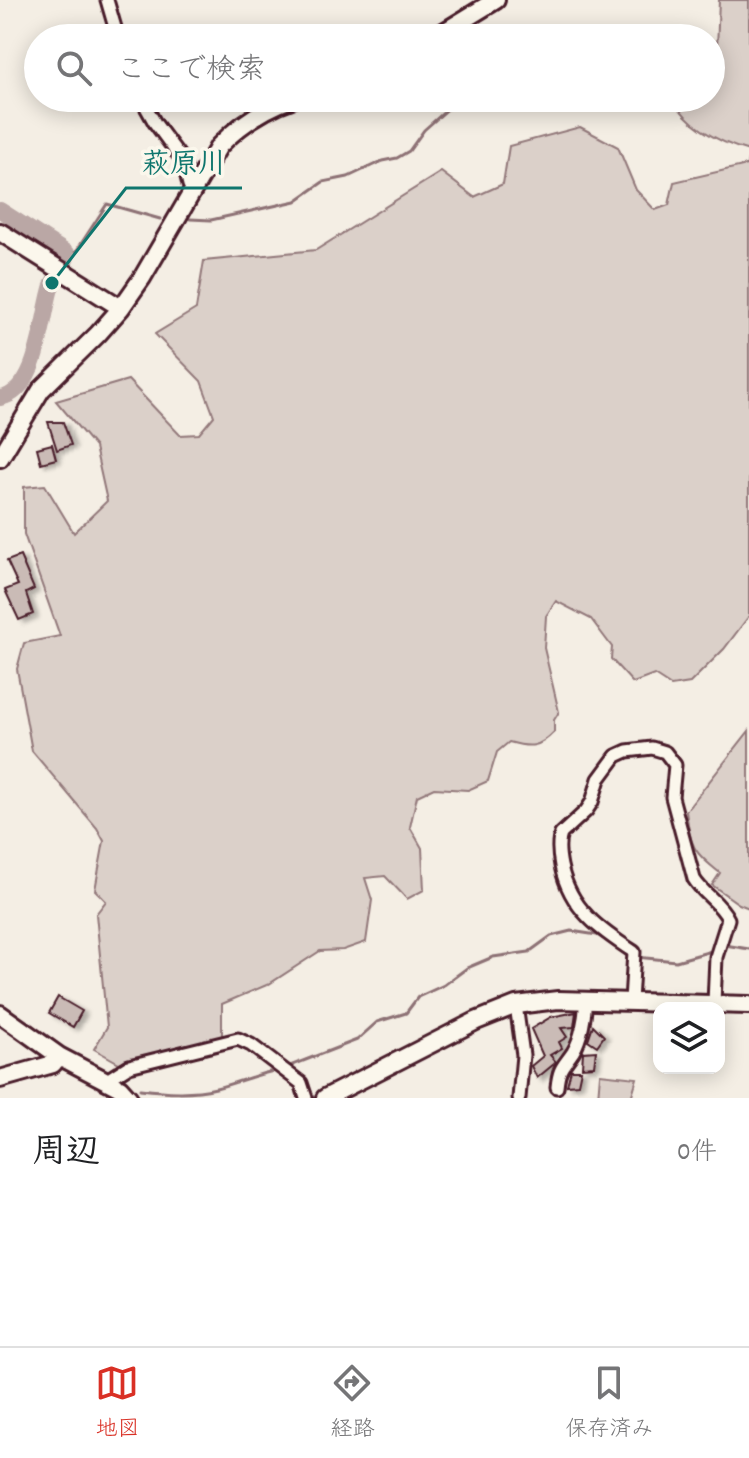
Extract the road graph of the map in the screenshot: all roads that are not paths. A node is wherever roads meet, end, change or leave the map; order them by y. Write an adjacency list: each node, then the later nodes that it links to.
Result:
1 (107, 0): 3 (street)
2 (496, 0): 4 (main road)
3 (114, 24)
4 (457, 24)
5 (149, 112): 7 (street)
6 (262, 112): 7 (main road)
7 (194, 189): 9 (main road)
8 (0, 232): 9 (main road)
9 (121, 308): 10 (main road)
10 (0, 458)
11 (585, 1000): 12 (main road); 16 (main road); 22 (street)
12 (631, 1001): 13 (main road); 14 (street)
13 (672, 1002)
14 (714, 1002)
15 (725, 1004): 17 (main road)
16 (516, 1005): 25 (main road); 26 (street)
17 (749, 1005)
18 (0, 1014): 19 (main road)
19 (59, 1056): 20 (main road); 21 (main road)
20 (0, 1079)
21 (107, 1080): 23 (main road); 24 (street)
22 (557, 1087)
23 (129, 1098)
24 (306, 1098)
25 (325, 1098)
26 (519, 1098)

